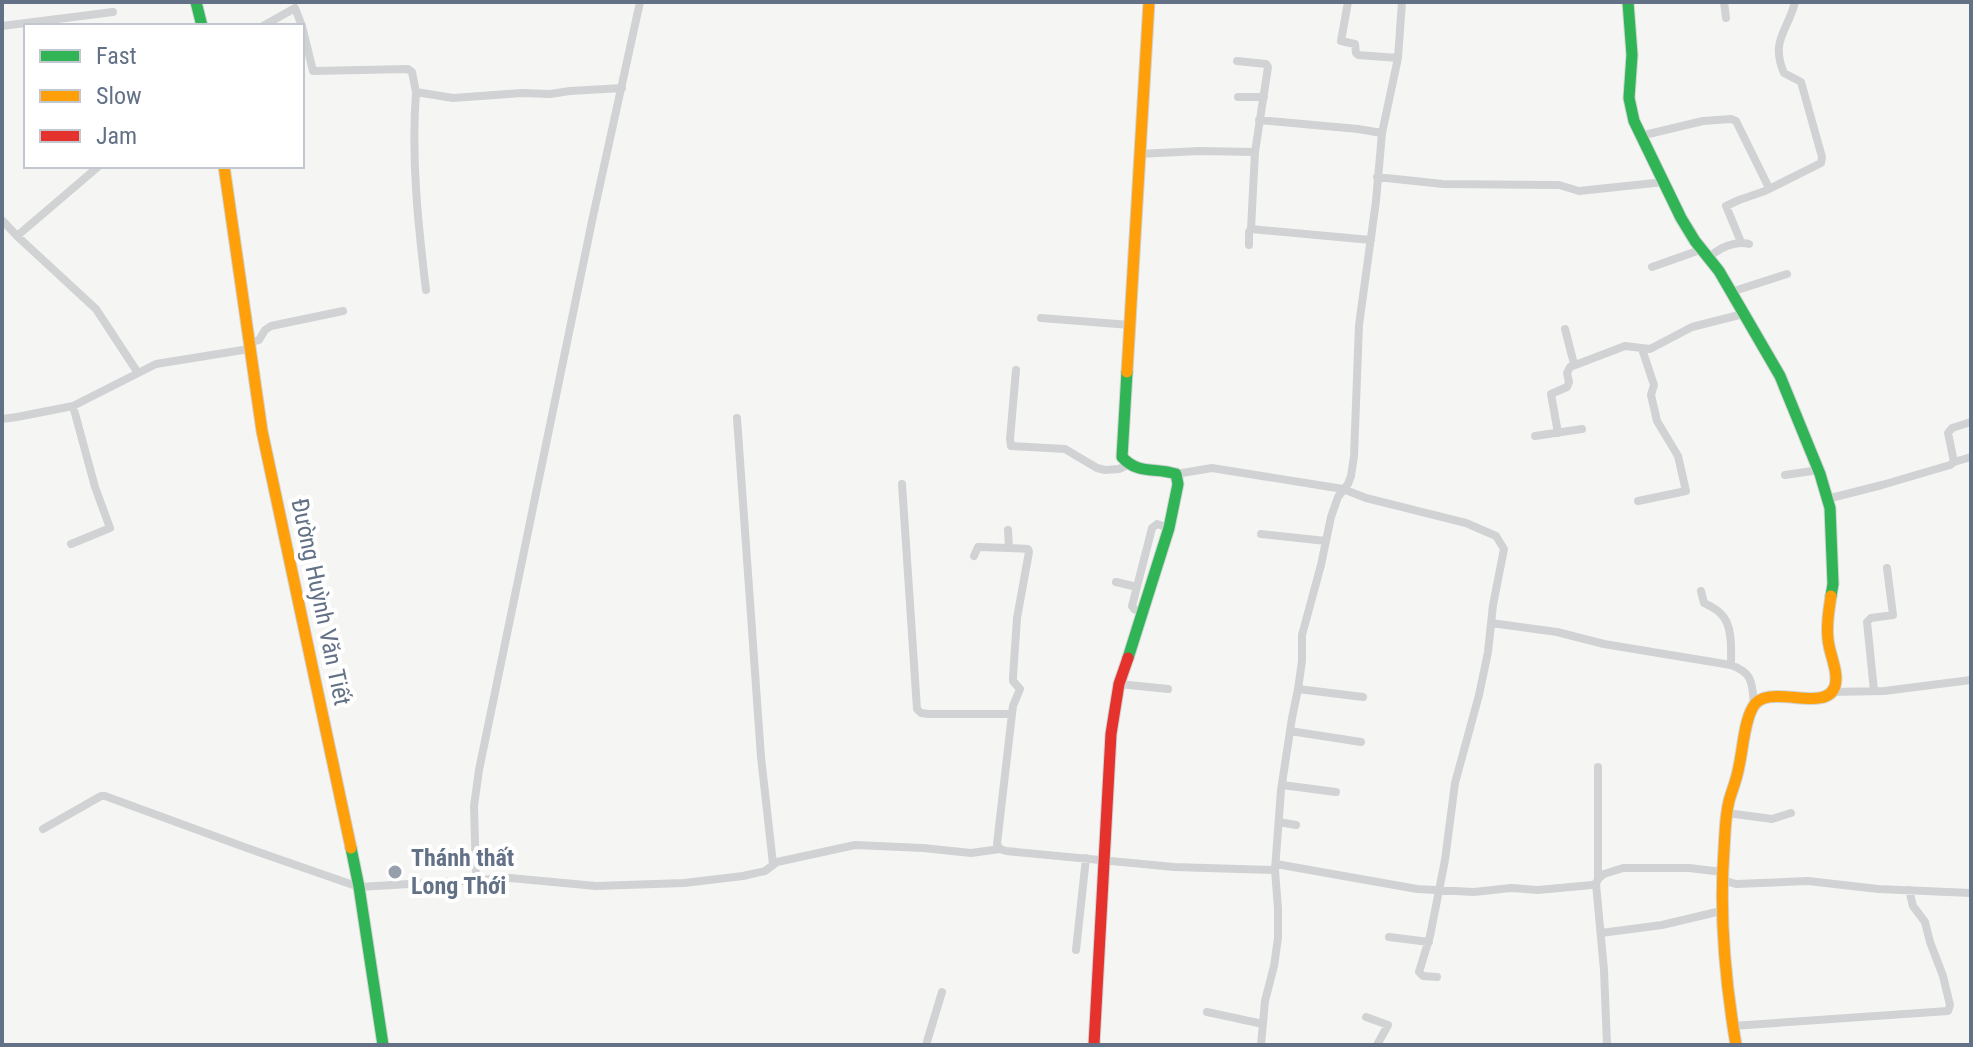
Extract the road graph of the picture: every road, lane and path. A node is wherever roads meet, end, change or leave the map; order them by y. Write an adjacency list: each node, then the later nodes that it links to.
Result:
1 (196, 2): 14 (street)
2 (633, 2): 11 (street)
3 (640, 2): 11 (street)
4 (1149, 2): 30 (street)
5 (1348, 2): 20 (street)
6 (1402, 2): 20 (street)
7 (1628, 2): 28 (street)
8 (1724, 2): 12 (street)
9 (1795, 2): 35 (street)
10 (113, 12): 13 (street)
11 (637, 15): 22 (street)
12 (1726, 18)
13 (51, 23)
14 (202, 24)
15 (267, 24): 16 (street)
16 (301, 24)
17 (24, 25): 18 (street)
18 (2, 26)
19 (304, 34): 23 (street)
20 (1398, 58): 27 (street)
21 (1237, 61): 25 (street)
22 (622, 88): 23 (street); 112 (street)
23 (416, 92): 44 (street)
24 (1238, 97): 25 (street)
25 (1264, 97): 26 (street)
26 (1259, 120): 27 (street); 29 (street)
27 (1382, 133): 33 (street)
28 (1640, 136): 34 (street); 35 (street)
29 (1255, 152): 30 (street); 37 (street)
30 (1139, 154): 49 (street)
31 (97, 168): 38 (street)
32 (224, 168): 51 (street, Đường Huỳnh Văn Tiết)
33 (1377, 177): 34 (street); 39 (street)
34 (1664, 182): 41 (street)
35 (1769, 188): 41 (street)
36 (2, 220): 38 (street)
37 (1251, 229): 39 (street); 40 (street)
38 (17, 236): 55 (street)
39 (1371, 240): 70 (street)
40 (1249, 245)
41 (1706, 253): 42 (street); 45 (street)
42 (1652, 267)
43 (1787, 274): 45 (street)
44 (426, 290)
45 (1731, 292): 47 (street)
46 (343, 311): 51 (street)
47 (1743, 314): 52 (street); 66 (street)
48 (1041, 318): 49 (street)
49 (1130, 325): 65 (street)
50 (1565, 329): 53 (street)
51 (248, 346): 55 (street); 114 (street, Đường Huỳnh Văn Tiết)
52 (1642, 349): 53 (street); 72 (street)
53 (1574, 364): 61 (street)
54 (1016, 370): 65 (street)
55 (138, 373): 56 (street)
56 (73, 406): 58 (street); 77 (street)
57 (737, 418): 109 (street)
58 (2, 419)
59 (1971, 422): 64 (street)
60 (1582, 429): 61 (street)
61 (1558, 433): 62 (street)
62 (1535, 436)
63 (1971, 457): 64 (street)
64 (1954, 462): 71 (street)
65 (1128, 465): 67 (street)
66 (1819, 470): 68 (street); 71 (street)
67 (1176, 474): 70 (street); 73 (street)
68 (1785, 475)
69 (902, 484): 95 (street)
70 (1343, 489): 76 (street); 85 (street)
71 (1827, 499): 92 (street)
72 (1638, 501)
73 (1169, 528): 82 (street); 84 (street)
74 (1008, 530): 78 (street)
75 (1261, 534): 76 (street)
76 (1326, 541): 90 (street)
77 (71, 544)
78 (1009, 548): 79 (street); 95 (street)
79 (974, 556)
80 (1887, 568): 91 (street)
81 (1116, 582): 82 (street)
82 (1137, 587): 84 (street)
83 (1701, 591): 86 (street)
84 (1143, 613): 88 (street)
85 (1491, 623): 86 (street); 115 (street)
86 (1731, 665): 94 (street)
87 (1971, 680): 91 (street)
88 (1119, 684): 89 (street); 108 (street)
89 (1168, 689)
90 (1298, 689): 93 (street); 96 (street)
91 (1874, 691): 92 (street)
92 (1833, 692): 94 (street)
93 (1363, 697)
94 (1754, 704): 101 (street)
95 (1012, 714): 106 (street)
96 (1290, 731): 97 (street); 99 (street)
97 (1361, 742)
98 (1598, 767): 113 (street)
99 (1282, 785): 100 (street); 103 (street)
100 (1336, 792)
101 (1727, 813): 102 (street); 111 (street)
102 (1791, 813)
103 (1279, 822): 104 (street); 110 (street)
104 (1296, 825)
105 (43, 829): 114 (street)
106 (1000, 849): 107 (street); 109 (street)
107 (1086, 858): 108 (street); 122 (street)
108 (1104, 859): 110 (street); 131 (street)
109 (773, 864): 112 (street)
110 (1276, 867): 115 (street); 127 (street)
111 (1722, 875): 113 (street); 116 (street); 118 (street)
112 (476, 879): 114 (street)
113 (1597, 882): 115 (street); 119 (street)
114 (359, 887): 129 (street, Đường Huỳnh Văn Tiết)
115 (1439, 890): 121 (street)
116 (1909, 890): 117 (street); 128 (street)
117 (1971, 893)
118 (1721, 911): 119 (street); 128 (street)
119 (1601, 933): 134 (street)
120 (1389, 937): 121 (street)
121 (1429, 942): 123 (street)
122 (1076, 950)
123 (1437, 977)
124 (942, 992): 130 (street)
125 (1207, 1012): 127 (street)
126 (1366, 1017): 133 (street)
127 (1263, 1024): 132 (street)
128 (1732, 1026): 135 (street)
129 (383, 1045)
130 (926, 1045)
131 (1094, 1045)
132 (1261, 1045)
133 (1377, 1045)
134 (1607, 1045)
135 (1736, 1045)

